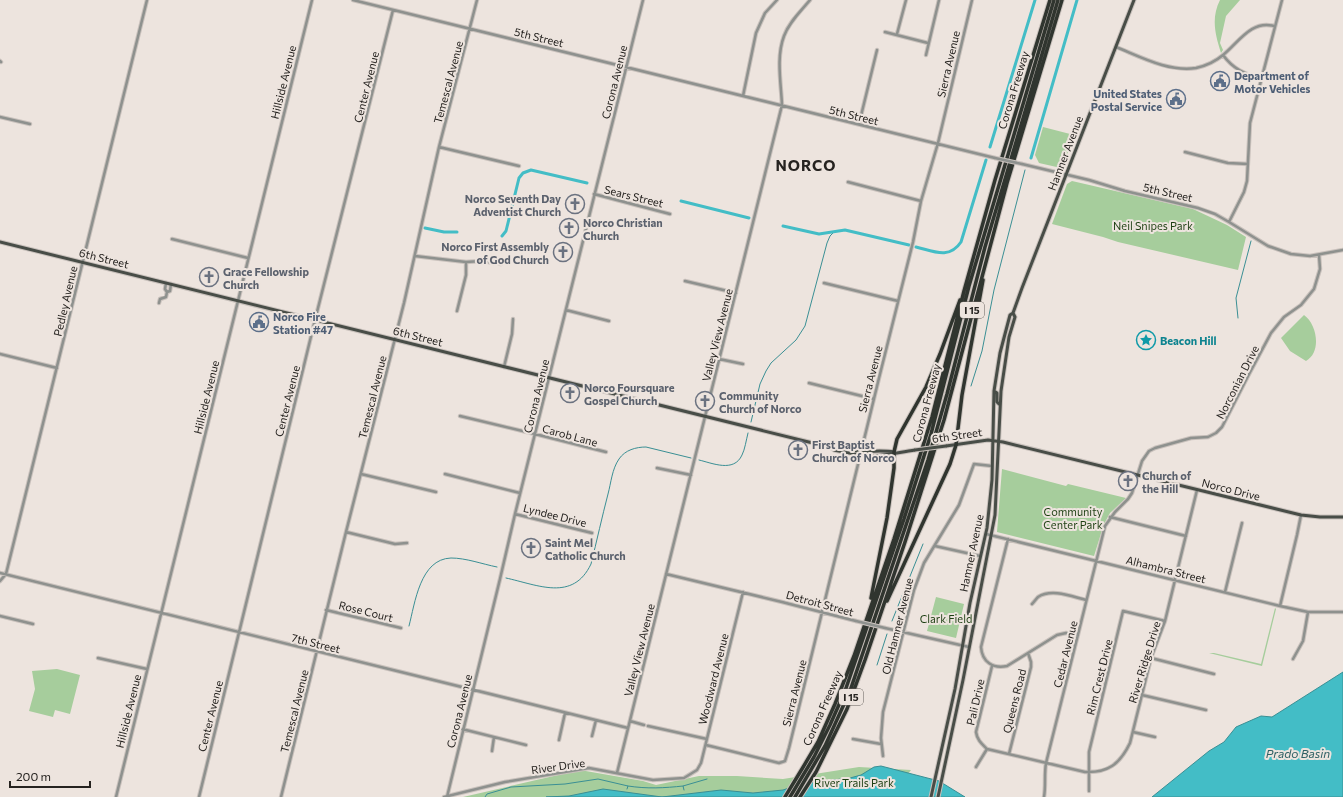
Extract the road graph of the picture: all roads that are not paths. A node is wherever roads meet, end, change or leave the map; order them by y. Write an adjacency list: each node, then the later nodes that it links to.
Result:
1 (148, 0): 51 (street, Pedley Avenue)
2 (312, 0): 50 (street, Hillside Avenue)
3 (353, 0): 15 (street, 5th Street)
4 (477, 0): 18 (street, Temescal Avenue)
5 (643, 0): 26 (street, Corona Avenue)
6 (777, 0): 28 (street)
7 (810, 0): 29 (street, Valley View Avenue)
8 (906, 0): 20 (street)
9 (939, 0): 21 (street)
10 (972, 0): 33 (street, Sierra Avenue)
11 (1052, 0): 16 (highway); 58 (highway, Corona Freeway / I 15)
12 (1060, 0): 16 (highway); 46 (highway, Corona Freeway / I 15)
13 (1134, 0): 22 (main road, Hamner Avenue)
14 (1282, 0): 17 (street)
15 (394, 10): 18 (street, 5th Street); 68 (street, Center Avenue)
16 (1052, 13): 175 (highway)
17 (1274, 26): 25 (street); 27 (street)
18 (470, 28): 26 (street, 5th Street); 34 (street, Temescal Avenue)
19 (885, 32): 20 (street)
20 (897, 34): 21 (street)
21 (928, 43): 24 (street)
22 (1116, 47): 25 (street); 38 (main road, Hamner Avenue)
23 (877, 50): 32 (street)
24 (926, 55)
25 (1223, 55): 27 (street)
26 (626, 67): 28 (street, 5th Street); 40 (street, Corona Avenue)
27 (1261, 79): 36 (street)
28 (743, 96): 29 (street, 5th Street)
29 (782, 105): 32 (street, 5th Street); 60 (street, Valley View Avenue)
30 (0, 117): 31 (street)
31 (30, 124)
32 (859, 124): 33 (street, 5th Street)
33 (938, 143): 38 (street, 5th Street, bridge); 41 (street, Sierra Avenue)
34 (439, 147): 37 (street); 49 (street, Temescal Avenue)
35 (1185, 152): 36 (street)
36 (1248, 164): 43 (street)
37 (519, 166)
38 (1066, 175): 43 (street, 5th Street); 66 (main road, Hamner Avenue)
39 (848, 182): 41 (street)
40 (594, 194): 42 (street, Sears Street); 64 (street, Corona Avenue)
41 (921, 201): 62 (street, Sierra Avenue)
42 (670, 214)
43 (1229, 222): 48 (street, 5th Street)
44 (172, 239): 50 (street)
45 (0, 242): 51 (main road, 6th Street)
46 (990, 248): 86 (highway); 131 (highway, Corona Freeway / I 15)
47 (1343, 250): 48 (street, 5th Street)
48 (1319, 255): 95 (street, Norconian Drive)
49 (415, 256): 52 (street); 70 (street, Temescal Avenue)
50 (248, 258): 61 (street, Hillside Avenue)
51 (82, 262): 55 (main road, 6th Street); 75 (street, Pedley Avenue)
52 (466, 262): 53 (street); 65 (street)
53 (501, 264)
54 (685, 281): 60 (street)
55 (166, 283): 57 (main road, 6th Street); 59 (street)
56 (824, 283): 62 (street)
57 (171, 284): 59 (street); 61 (main road, 6th Street)
58 (964, 291): 88 (highway); 129 (highway, Corona Freeway / I 15)
59 (167, 292): 63 (street)
60 (736, 293): 72 (street, Valley View Avenue)
61 (238, 301): 68 (main road, 6th Street); 125 (street, Hillside Avenue)
62 (898, 301): 79 (street, Sierra Avenue)
63 (159, 303)
64 (566, 310): 69 (street); 76 (street, Corona Avenue)
65 (457, 311)
66 (1013, 313): 78 (main road, Hamner Avenue); 80 (main road, Hamner Avenue)
67 (513, 319): 74 (street)
68 (315, 320): 70 (main road, 6th Street); 135 (street, Center Avenue)
69 (609, 320)
70 (394, 340): 74 (main road, 6th Street); 92 (street, Temescal Avenue)
71 (0, 354): 75 (street)
72 (719, 358): 73 (street); 82 (street, Valley View Avenue)
73 (743, 364)
74 (504, 367): 76 (main road, 6th Street)
75 (57, 368): 115 (street, Pedley Avenue)
76 (549, 378): 82 (main road, 6th Street); 83 (street, Corona Avenue)
77 (809, 383): 79 (street)
78 (994, 391): 80 (main road); 84 (main road, Hamner Avenue)
79 (874, 399): 89 (street, Sierra Avenue)
80 (999, 404): 85 (main road, Hamner Avenue)
81 (460, 416): 83 (street, Carob Lane)
82 (704, 416): 89 (main road, 6th Street); 94 (street, Valley View Avenue)
83 (535, 434): 87 (street, Carob Lane); 98 (street, Corona Avenue)
84 (992, 440): 85 (main road, 6th Street); 86 (main road, 6th Street); 90 (main road, Hamner Avenue)
85 (998, 441): 95 (main road, Norco Drive); 107 (main road, Hamner Avenue)
86 (956, 445): 88 (main road, 6th Street, bridge); 131 (highway)
87 (606, 452)
88 (894, 452): 89 (main road, 6th Street); 129 (highway)
89 (861, 454): 126 (street, Sierra Avenue)
90 (992, 466): 106 (main road, Hamner Avenue); 111 (street, Old Hamner Avenue)
91 (657, 468): 94 (street)
92 (361, 474): 97 (street); 104 (street, Temescal Avenue)
93 (446, 474): 98 (street)
94 (690, 475): 116 (street, Valley View Avenue)
95 (1139, 475): 96 (main road, Norco Drive); 101 (street, Norconian Drive)
96 (1197, 490): 100 (main road, Norco Drive); 108 (street, River Ridge Drive)
97 (436, 492)
98 (520, 493): 99 (street, Corona Avenue)
99 (515, 514): 105 (street, Lyndee Drive); 148 (street, Corona Avenue)
100 (1301, 515): 102 (main road, Norco Drive); 123 (street)
101 (1110, 517): 108 (street); 113 (street, Cedar Avenue)
102 (1343, 517)
103 (1242, 523): 120 (street)
104 (346, 532): 110 (street); 124 (street, Temescal Avenue)
105 (592, 532)
106 (986, 534): 107 (street, Alhambra Street); 112 (main road, Hamner Avenue)
107 (991, 535): 109 (street, Alhambra Street); 139 (main road, Hamner Avenue)
108 (1186, 536): 117 (street, River Ridge Drive)
109 (1008, 539): 113 (street, Alhambra Street); 145 (street)
110 (407, 543)
111 (935, 546): 112 (street); 136 (street, Old Hamner Avenue)
112 (980, 556): 138 (main road, Hamner Avenue)
113 (1096, 560): 117 (street, Alhambra Street); 121 (street, Cedar Avenue)
114 (0, 572): 115 (street, 7th Street)
115 (6, 574): 118 (street, Pedley Avenue); 125 (street, 7th Street)
116 (666, 574): 119 (street, Detroit Street); 153 (street, Valley View Avenue)
117 (1175, 580): 120 (street, Alhambra Street); 132 (street, River Ridge Drive)
118 (0, 581)
119 (743, 592): 126 (street, Detroit Street); 162 (street, Woodward Avenue)
120 (1225, 592): 123 (street, Alhambra Street)
121 (1086, 600): 122 (street); 137 (street, Cedar Avenue)
122 (1032, 604)
123 (1280, 606): 127 (street, Alhambra Street)
124 (326, 610): 134 (street, Rose Court); 140 (street, Temescal Avenue)
125 (162, 612): 135 (street, 7th Street); 146 (street, Hillside Avenue)
126 (823, 612): 136 (street, Detroit Street, bridge); 167 (street, Sierra Avenue)
127 (1308, 612): 128 (street, Alhambra Street); 144 (street)
128 (1343, 612)
129 (868, 615): 175 (highway, Corona Freeway / I 15)
130 (0, 616): 133 (street)
131 (879, 618): 186 (highway, Corona Freeway / I 15)
132 (1165, 621): 143 (street, River Ridge Drive); 176 (street, Rim Crest Drive)
133 (33, 624)
134 (401, 628)
135 (239, 632): 140 (street, 7th Street); 180 (street, Center Avenue)
136 (904, 632): 138 (street, Detroit Street); 165 (street, Old Hamner Avenue)
137 (1078, 635): 141 (street); 172 (street, Cedar Avenue)
138 (963, 646): 139 (street, Detroit Street); 187 (main road, Hamner Avenue)
139 (969, 647): 188 (main road, Hamner Avenue)
140 (317, 651): 148 (street, 7th Street); 181 (street, Temescal Avenue)
141 (1028, 653): 145 (street); 170 (street, Queens Road)
142 (98, 658): 146 (street)
143 (1151, 658): 147 (street); 149 (street, River Ridge Drive)
144 (1293, 659)
145 (992, 666): 168 (street, Pali Drive)
146 (147, 669): 179 (street, Hillside Avenue)
147 (1214, 674)
148 (473, 689): 151 (street, 7th Street); 157 (street, Corona Avenue)
149 (1142, 695): 150 (street); 158 (street, River Ridge Drive)
150 (1206, 710)
151 (565, 713): 152 (street, 7th Street); 164 (street)
152 (596, 720): 156 (street, 7th Street); 159 (street)
153 (630, 721): 154 (street); 156 (street, Valley View Avenue)
154 (644, 725)
155 (648, 726): 162 (street)
156 (628, 728): 177 (street, Valley View Avenue)
157 (462, 729): 160 (street); 182 (street, Corona Avenue)
158 (1133, 732): 161 (street); 176 (street, River Ridge Drive)
159 (592, 736)
160 (494, 737): 166 (street); 169 (street)
161 (1155, 737)
162 (707, 739): 167 (street, Woodward Avenue)
163 (853, 739): 165 (street)
164 (559, 740)
165 (881, 744): 171 (street, Old Hamner Avenue)
166 (526, 745)
167 (706, 745): 174 (street, Woodward Avenue)
168 (987, 748): 170 (street); 173 (street)
169 (492, 751)
170 (1009, 754): 172 (street)
171 (883, 756)
172 (1046, 763): 176 (street, River Ridge Drive); 189 (street, Cedar Avenue)
173 (976, 767)
174 (697, 770): 177 (street, River Drive)
175 (806, 770): 183 (highway, Corona Freeway / I 15); 184 (highway); 185 (highway)
176 (1089, 772): 178 (street, Rim Crest Drive)
177 (617, 773): 182 (street, River Drive)
178 (1089, 791)
179 (116, 797)
180 (199, 797)
181 (281, 797)
182 (446, 797)
183 (785, 797)
184 (790, 797)
185 (795, 797)
186 (800, 797)
187 (931, 797)
188 (938, 797)
189 (1044, 797)

